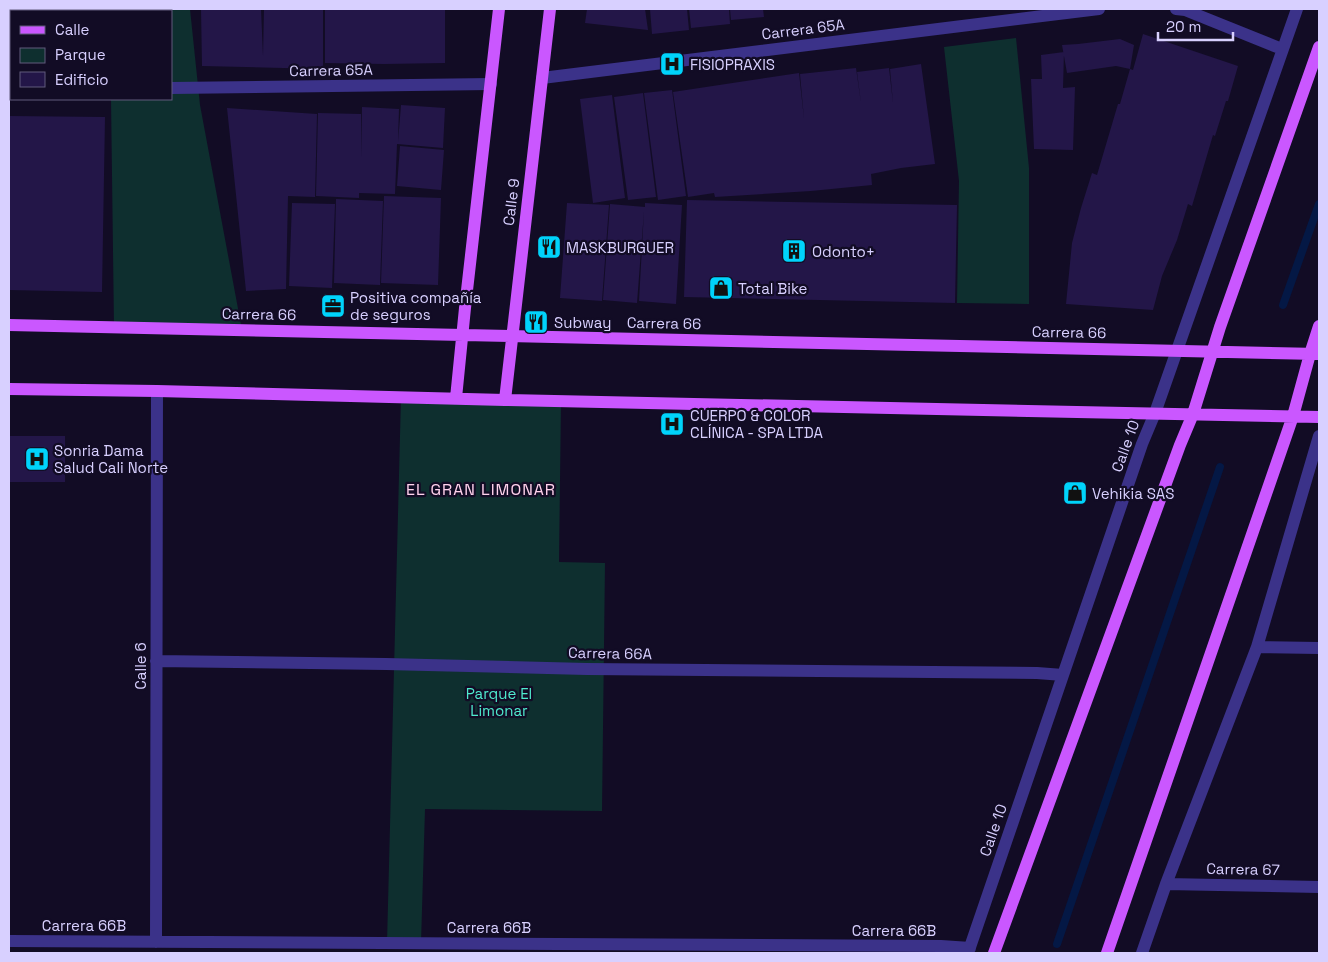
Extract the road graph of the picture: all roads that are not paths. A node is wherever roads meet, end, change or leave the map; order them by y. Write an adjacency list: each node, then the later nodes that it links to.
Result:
1 (500, 9): 9 (main road)
2 (550, 9): 8 (main road, Calle 9)
3 (1099, 9): 8 (street, Carrera 65A)
4 (1176, 9): 7 (street)
5 (1297, 9): 7 (street, Calle 10)
6 (1319, 48): 16 (main road)
7 (1282, 49): 15 (street, Calle 10)
8 (542, 78): 14 (main road, Calle 9)
9 (491, 84): 10 (street, Carrera 65A); 13 (main road)
10 (172, 88)
11 (9, 325): 13 (main road, Carrera 66)
12 (1319, 326): 17 (main road)
13 (462, 336): 14 (main road, Carrera 66); 20 (main road)
14 (512, 336): 15 (main road, Carrera 66); 21 (main road, Calle 9)
15 (1177, 350): 16 (main road, Carrera 66); 22 (street, Calle 10)
16 (1214, 352): 17 (main road, Carrera 66); 23 (main road)
17 (1315, 354): 24 (main road)
18 (9, 388): 19 (main road)
19 (157, 391): 20 (main road); 29 (street, Calle 6)
20 (456, 398): 21 (main road)
21 (505, 400): 22 (main road)
22 (1155, 413): 23 (main road); 30 (street, Calle 10)
23 (1193, 414): 24 (main road); 37 (main road)
24 (1293, 416): 25 (main road); 38 (main road)
25 (1319, 417)
26 (1319, 436): 27 (street)
27 (1257, 647): 28 (street); 31 (street)
28 (1319, 648)
29 (156, 661): 30 (street, Carrera 66A); 34 (street, Calle 6)
30 (1063, 675): 36 (street, Calle 10)
31 (1166, 884): 32 (street, Carrera 67); 39 (street)
32 (1319, 887)
33 (9, 941): 34 (street, Carrera 66B)
34 (156, 942): 35 (street, Carrera 66B)
35 (421, 948): 36 (street, Carrera 66B)
36 (969, 951)
37 (994, 953)
38 (1106, 953)
39 (1142, 953)

